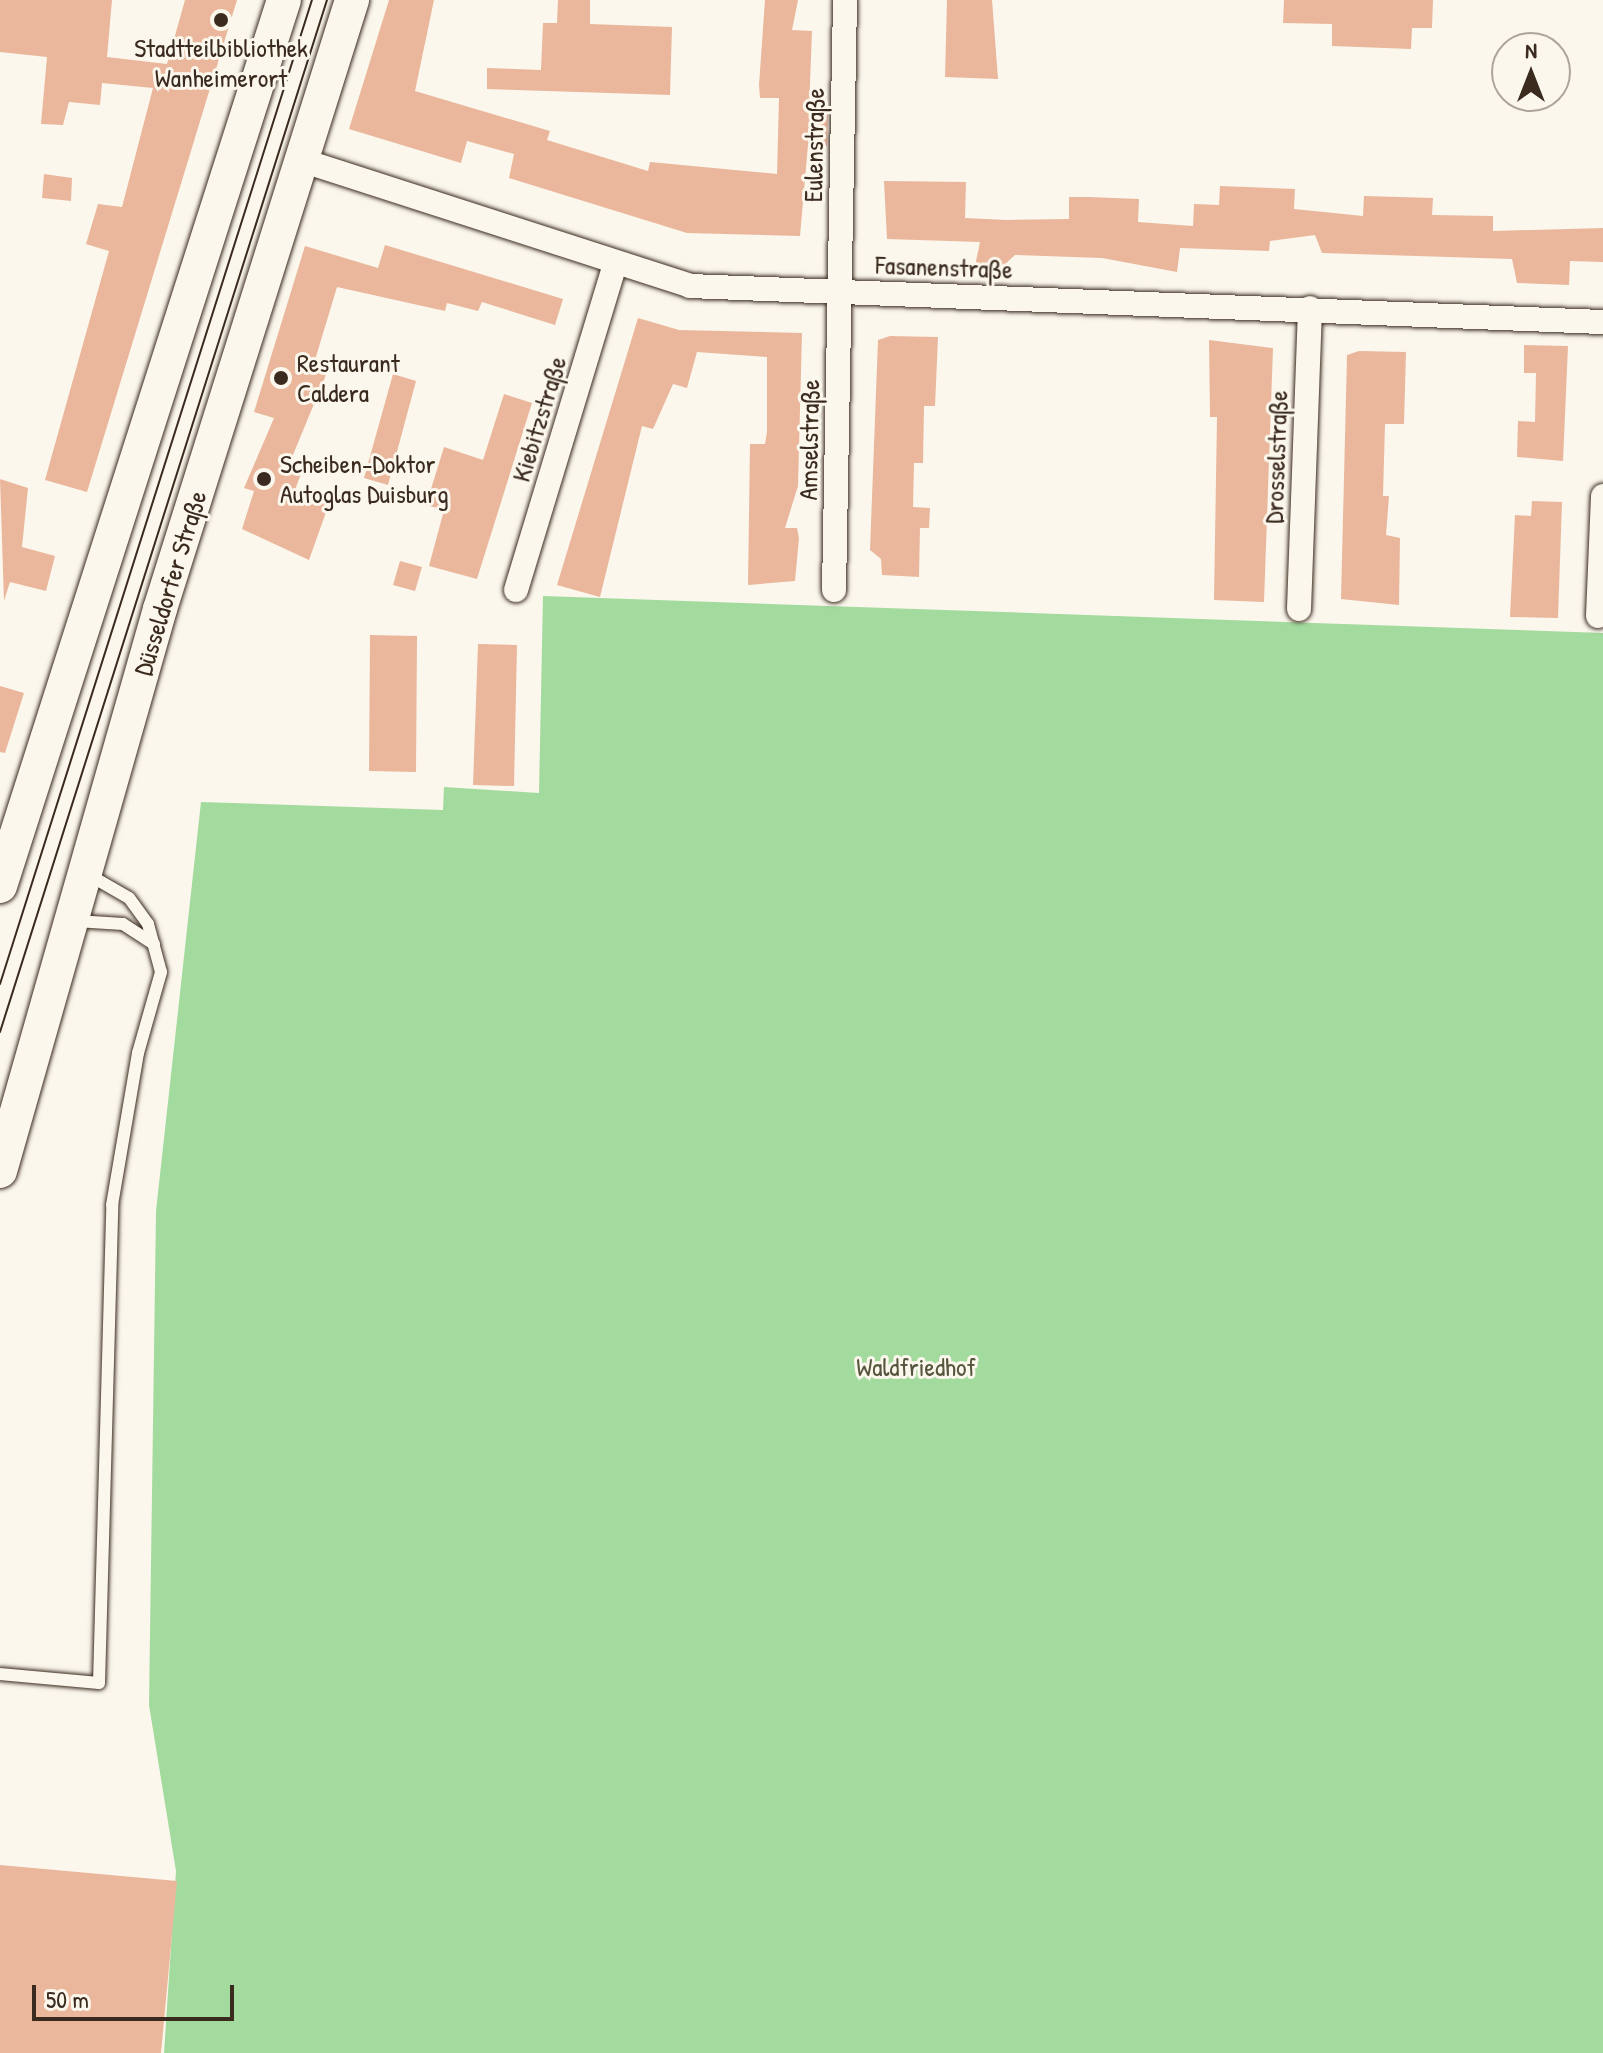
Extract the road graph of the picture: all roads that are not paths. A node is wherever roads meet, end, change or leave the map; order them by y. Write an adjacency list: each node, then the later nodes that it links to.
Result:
1 (284, 0): 15 (main road)
2 (352, 0): 4 (main road, Düsseldorfer Straße)
3 (845, 0): 6 (street, Eulenstraße)
4 (301, 160): 5 (street, Fasanenstraße); 14 (main road, Düsseldorfer Straße)
5 (615, 264): 6 (street, Fasanenstraße); 10 (street, Kiebitzstraße)
6 (839, 291): 7 (street, Fasanenstraße); 11 (street, Amselstraße)
7 (1310, 308): 8 (street, Fasanenstraße); 12 (street, Drosselstraße)
8 (1603, 322)
9 (1603, 496): 13 (street)
10 (516, 590)
11 (834, 590)
12 (1299, 609)
13 (1598, 616)
14 (89, 875): 16 (main road, Düsseldorfer Straße); 17 (lane)
15 (1, 878)
16 (76, 921): 17 (lane); 18 (main road, Düsseldorfer Straße)
17 (157, 947): 19 (lane)
18 (0, 1171)
19 (0, 1674)

